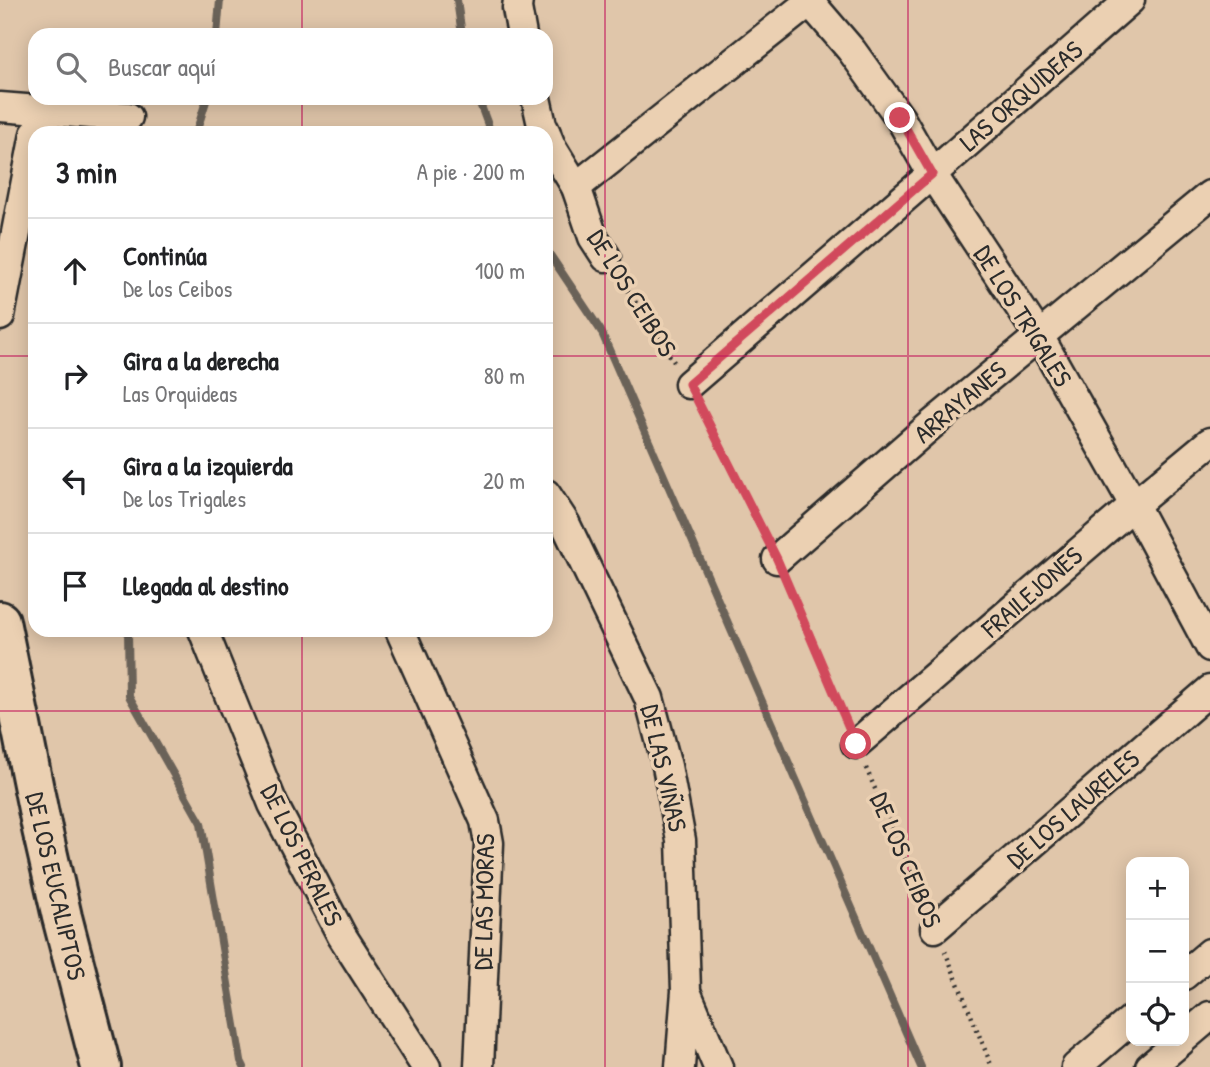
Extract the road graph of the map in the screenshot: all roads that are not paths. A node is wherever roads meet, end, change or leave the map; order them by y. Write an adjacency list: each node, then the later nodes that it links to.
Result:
1 (518, 0): 4 (street)
2 (1130, 0): 12 (street, LAS ORQUIDEAS)
3 (811, 1): 12 (street, DE LOS TRIGALES); 13 (street)
4 (521, 28)
5 (538, 105): 9 (street, DE LOS CEIBOS)
6 (0, 107): 8 (street)
7 (128, 117): 8 (street)
8 (37, 125)
9 (542, 126)
10 (553, 149): 13 (street, DE LOS CEIBOS)
11 (28, 171): 16 (street)
12 (932, 174): 17 (street, DE LOS TRIGALES); 18 (street, LAS ORQUIDEAS)
13 (576, 187): 15 (street, DE LOS CEIBOS)
14 (1210, 195): 17 (street, ARRAYANES)
15 (606, 257)
16 (0, 316)
17 (1039, 336): 21 (street, DE LOS TRIGALES); 22 (street, ARRAYANES)
18 (689, 384)
19 (1210, 442): 21 (street, FRAILEJONES)
20 (553, 505): 32 (street, DE LAS VIÑAS)
21 (1134, 505): 26 (street, DE LOS TRIGALES); 28 (street, FRAILEJONES)
22 (777, 559)
23 (0, 621): 37 (street, DE LOS EUCALIPTOS)
24 (207, 637): 38 (street, DE LOS PERALES)
25 (403, 637): 39 (street, DE LAS MORAS)
26 (1210, 647)
27 (1210, 690): 29 (street, DE LOS LAURELES)
28 (856, 744)
29 (935, 928)
30 (1210, 953): 31 (street)
31 (1189, 971)
32 (686, 991): 40 (street, DE LAS VIÑAS); 41 (street)
33 (1210, 1016): 35 (street)
34 (1126, 1024): 42 (street)
35 (1189, 1034)
36 (1175, 1046): 43 (street)
37 (101, 1067)
38 (426, 1067)
39 (479, 1067)
40 (680, 1067)
41 (718, 1067)
42 (1076, 1067)
43 (1150, 1067)

